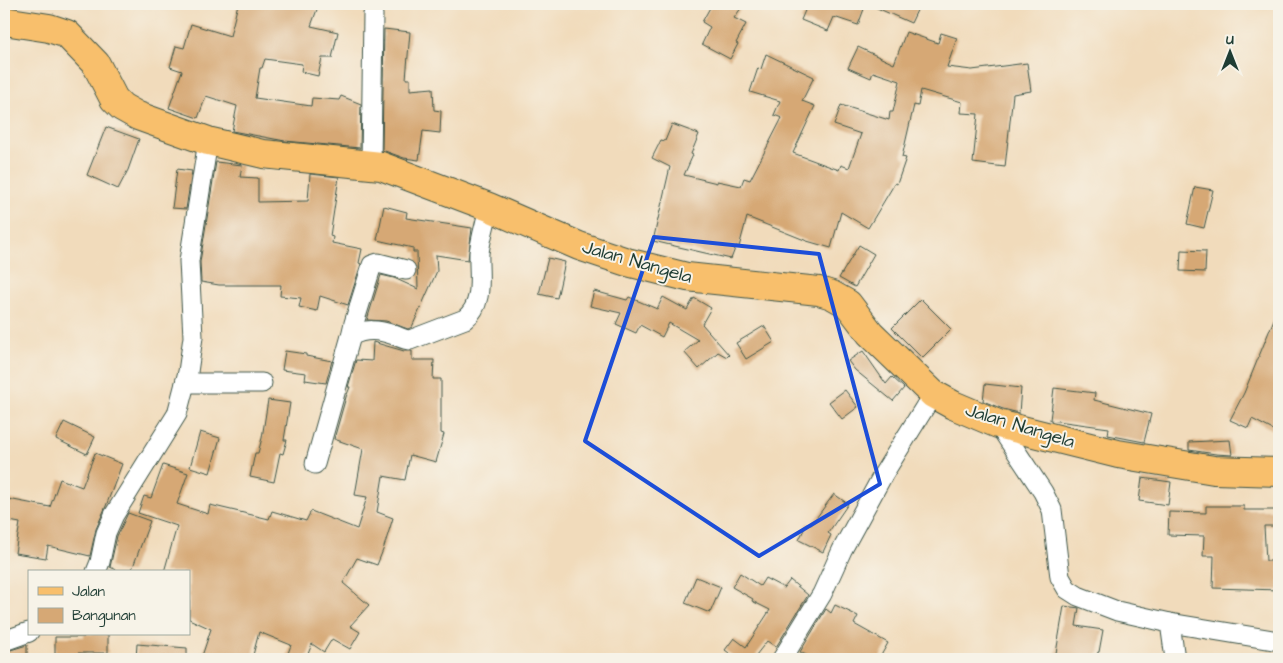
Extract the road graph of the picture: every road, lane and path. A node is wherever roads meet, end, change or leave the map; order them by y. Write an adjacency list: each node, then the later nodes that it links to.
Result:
1 (373, 14): 4 (street)
2 (4, 21): 3 (main road, Jalan Nangela)
3 (208, 142): 4 (main road, Jalan Nangela); 8 (street)
4 (371, 164): 5 (main road, Jalan Nangela)
5 (489, 207): 7 (street); 10 (main road, Jalan Nangela)
6 (406, 270): 7 (street)
7 (351, 336): 12 (street)
8 (185, 383): 9 (street); 14 (street)
9 (262, 383)
10 (933, 394): 11 (main road, Jalan Nangela); 19 (street)
11 (998, 424): 13 (main road, Jalan Nangela); 15 (street)
12 (315, 464)
13 (1279, 472)
14 (97, 570)
15 (1170, 623): 17 (street); 20 (street)
16 (28, 632): 18 (street)
17 (1279, 641)
18 (4, 642)
19 (782, 659)
20 (1175, 659)

